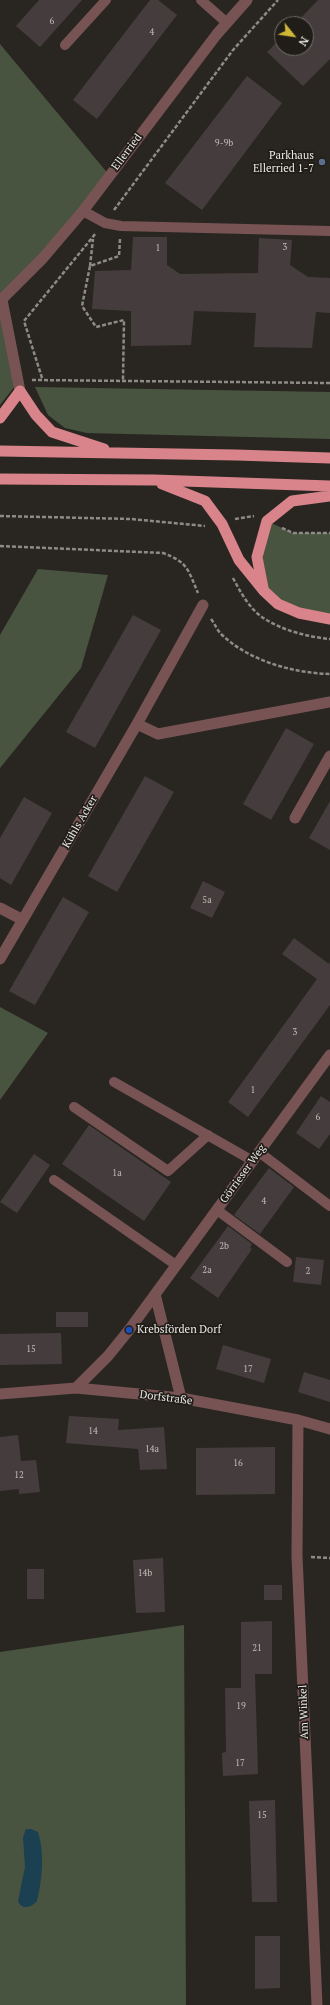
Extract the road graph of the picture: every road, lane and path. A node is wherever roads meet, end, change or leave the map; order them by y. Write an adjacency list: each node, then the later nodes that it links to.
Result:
1 (106, 0): 6 (lane)
2 (201, 0): 5 (lane)
3 (247, 0): 5 (street, Ellerried)
4 (278, 0): 8 (path)
5 (227, 23): 7 (street, Ellerried)
6 (64, 45)
7 (83, 211): 8 (lane); 13 (street, Ellerried)
8 (105, 223): 9 (lane); 11 (path)
9 (121, 226): 10 (lane); 11 (path); 12 (path)
10 (330, 231)
11 (93, 238): 12 (path); 14 (path)
12 (90, 266): 15 (path)
13 (1, 301): 17 (street, Ellerried)
14 (42, 378): 15 (path); 17 (path)
15 (123, 380): 16 (path)
16 (330, 383)
17 (20, 386): 18 (highway); 20 (highway)
18 (0, 418)
19 (0, 451): 20 (highway)
20 (114, 452): 21 (highway)
21 (330, 458)
22 (0, 478): 23 (highway)
23 (154, 480): 24 (highway); 28 (highway)
24 (330, 486)
25 (330, 496): 27 (highway)
26 (0, 516): 28 (path)
27 (267, 521): 28 (path); 29 (path); 31 (highway)
28 (222, 524): 31 (highway)
29 (330, 533)
30 (0, 546): 32 (path)
31 (264, 590): 33 (highway)
32 (204, 605): 34 (path); 36 (street, Kühls Acker)
33 (330, 619)
34 (330, 674)
35 (330, 702): 36 (street)
36 (137, 724): 40 (street, Kühls Acker)
37 (330, 756): 38 (street)
38 (295, 818)
39 (0, 908): 40 (street)
40 (23, 920): 41 (street, Kühls Acker)
41 (0, 959)
42 (330, 1055): 46 (street, Görrieser Weg)
43 (114, 1082): 45 (lane)
44 (74, 1107): 45 (lane)
45 (208, 1135): 46 (lane)
46 (256, 1157): 48 (lane); 49 (street, Görrieser Weg)
47 (54, 1180): 51 (lane)
48 (330, 1206)
49 (217, 1210): 50 (lane); 51 (street, Görrieser Weg)
50 (287, 1262)
51 (176, 1265): 52 (street, Görrieser Weg)
52 (155, 1294): 53 (street, Görrieser Weg); 55 (street)
53 (76, 1388): 54 (street, Dorfstraße); 55 (street, Dorfstraße)
54 (0, 1394)
55 (181, 1398): 56 (street, Dorfstraße)
56 (298, 1420): 57 (street, Dorfstraße); 58 (street, Am Winkel)
57 (330, 1428)
58 (317, 2005)

